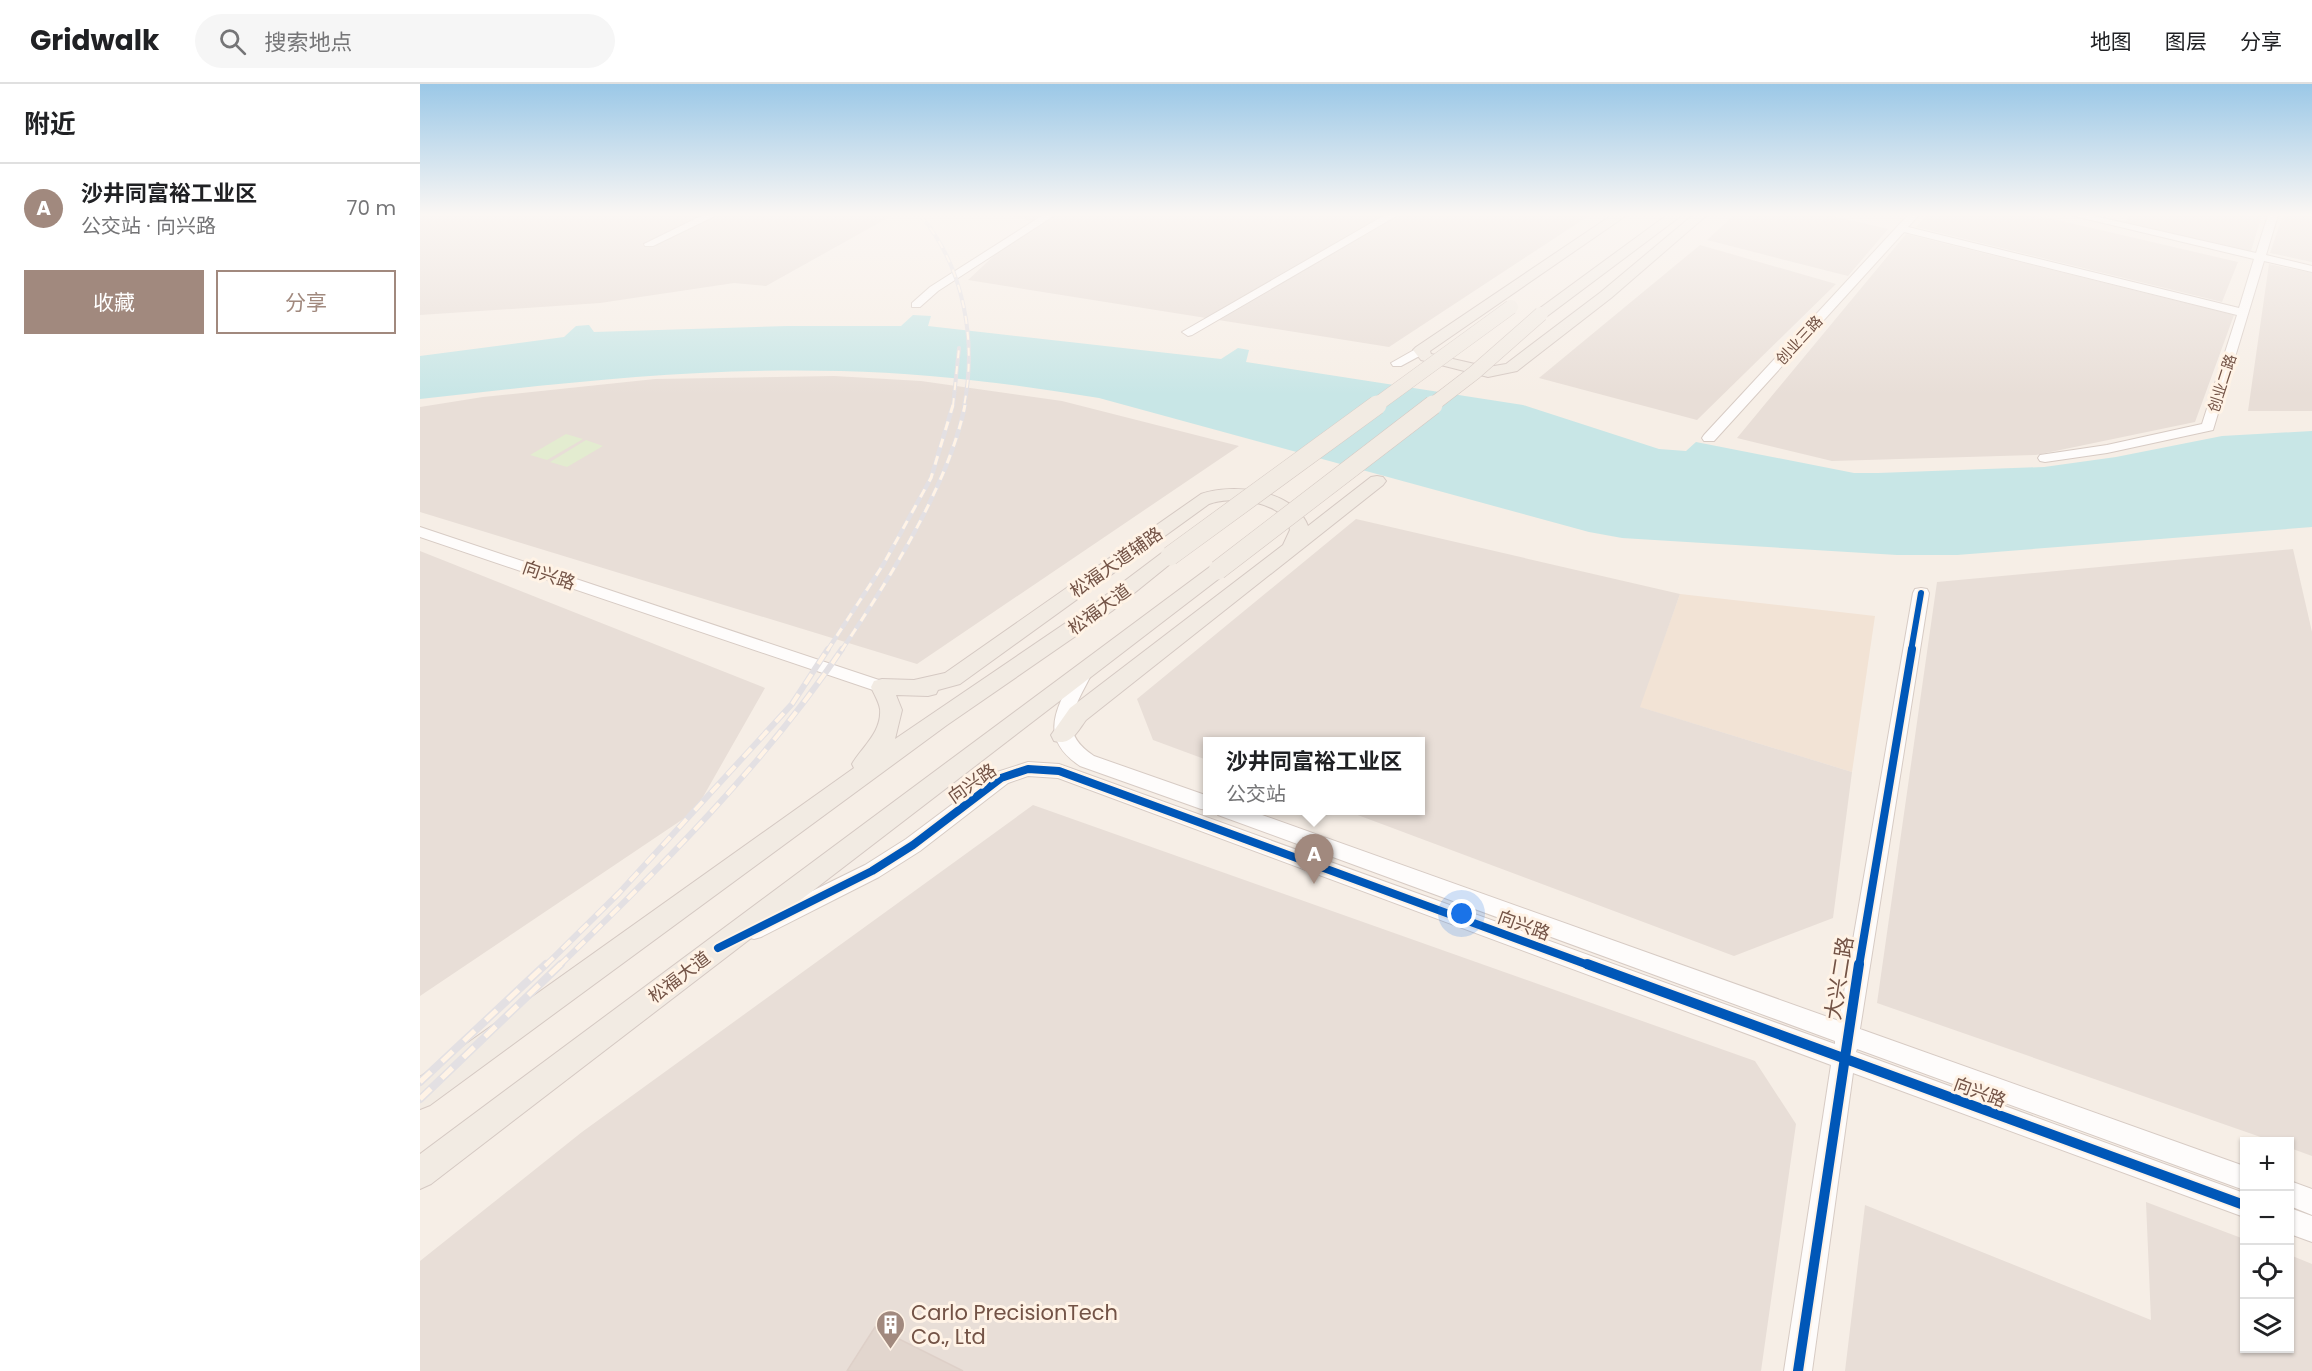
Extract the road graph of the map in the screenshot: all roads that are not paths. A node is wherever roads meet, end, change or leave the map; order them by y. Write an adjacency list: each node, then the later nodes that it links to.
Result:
1 (956, 275): 10 (street)
2 (1288, 275): 12 (street)
3 (1532, 275): 13 (main road)
4 (1555, 275): 23 (main road, 松福大道, bridge)
5 (1594, 275): 24 (main road, 松福大道, bridge)
6 (1631, 275): 13 (main road)
7 (1859, 275): 15 (street, 创业三路)
8 (2087, 275): 11 (street)
9 (2255, 275): 11 (street, 创业二路)
10 (916, 305)
11 (2244, 314): 16 (street, 创业二路)
12 (1188, 332)
13 (1421, 350): 14 (street)
14 (1397, 363)
15 (1708, 438)
16 (2045, 458)
17 (1377, 481): 19 (main road)
18 (1277, 505): 19 (main road); 21 (main road, 松福大道辅路); 26 (main road, 松福大道辅路)
19 (1342, 508): 21 (main road)
20 (420, 532): 25 (street, 向兴路)
21 (1290, 549): 27 (main road)
22 (1921, 592): 32 (street, 大兴二路)
23 (1026, 660): 26 (main road, 松福大道); 28 (main road, 松福大道)
24 (1084, 671): 27 (street); 31 (main road, 松福大道)
25 (882, 687): 26 (main road, 松福大道); 28 (main road, 松福大道)
26 (913, 688)
27 (1062, 735): 29 (street)
28 (846, 786): 34 (main road, 松福大道)
29 (1203, 802)
30 (1239, 815): 32 (street, 向兴路)
31 (718, 948): 33 (street, 向兴路); 35 (main road, 松福大道)
32 (1848, 1035): 33 (street, 大兴二路); 36 (street, 向兴路)
33 (1844, 1058): 39 (street, 向兴路); 42 (street, 大兴二路)
34 (420, 1095)
35 (420, 1173)
36 (2240, 1177)
37 (2294, 1196): 38 (street)
38 (2312, 1202)
39 (2240, 1204)
40 (2294, 1223): 41 (street)
41 (2312, 1230)
42 (1798, 1371)

